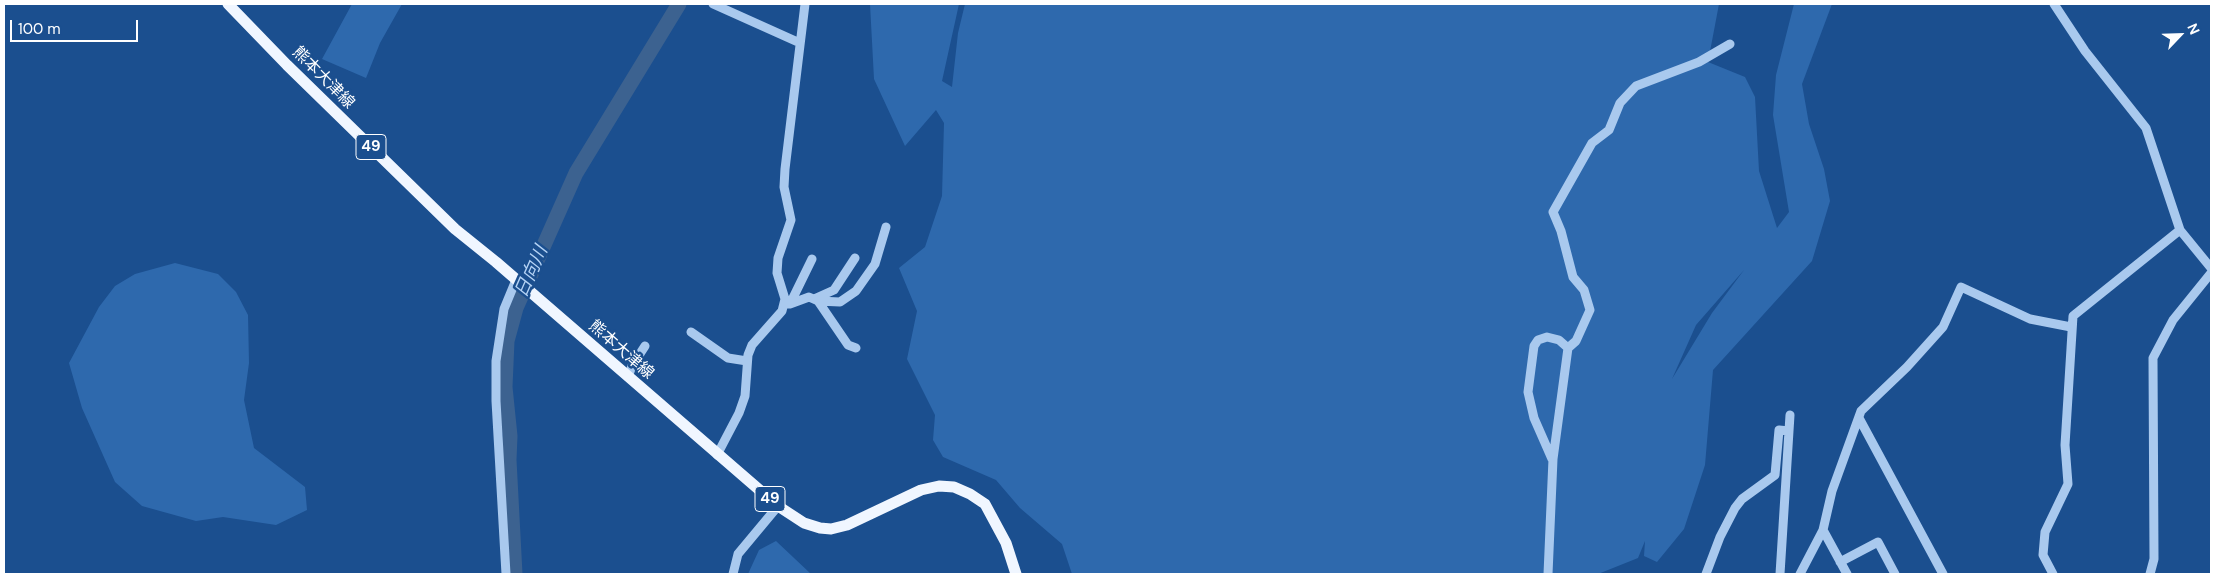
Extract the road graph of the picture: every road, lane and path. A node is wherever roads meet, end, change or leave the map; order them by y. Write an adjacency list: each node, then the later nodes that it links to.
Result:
1 (228, 4): 14 (main road, 熊本大津線 / 49)
2 (713, 4): 5 (street)
3 (805, 4): 6 (street)
4 (2054, 4): 9 (street)
5 (730, 7): 6 (street)
6 (800, 43): 16 (street)
7 (1730, 44): 21 (street)
8 (886, 227): 15 (street)
9 (2180, 230): 12 (street); 17 (street)
10 (855, 258): 15 (street)
11 (812, 260): 16 (street)
12 (2211, 268)
13 (2211, 273): 43 (street)
14 (518, 281): 23 (main road, 熊本大津線 / 49); 32 (street)
15 (816, 300): 16 (street); 20 (street)
16 (787, 304): 22 (street)
17 (2071, 327): 25 (street); 42 (street)
18 (691, 332): 22 (street)
19 (646, 346): 23 (street)
20 (856, 348)
21 (1568, 348): 28 (street); 28 (street)
22 (747, 361): 27 (street)
23 (628, 377): 27 (main road, 熊本大津線 / 49)
24 (1790, 415): 26 (street)
25 (1859, 418): 30 (street); 41 (street)
26 (1789, 430): 36 (street); 37 (street)
27 (717, 455): 29 (main road, 熊本大津線 / 49)
28 (1553, 461): 35 (street)
29 (778, 506): 33 (street); 34 (main road, 熊本大津線 / 49)
30 (1823, 530): 31 (street); 38 (street)
31 (1840, 562): 39 (street); 40 (street)
32 (506, 574)
33 (733, 574)
34 (1016, 574)
35 (1548, 574)
36 (1706, 574)
37 (1780, 574)
38 (1800, 574)
39 (1847, 574)
40 (1895, 574)
41 (1943, 574)
42 (2053, 574)
43 (2150, 574)

